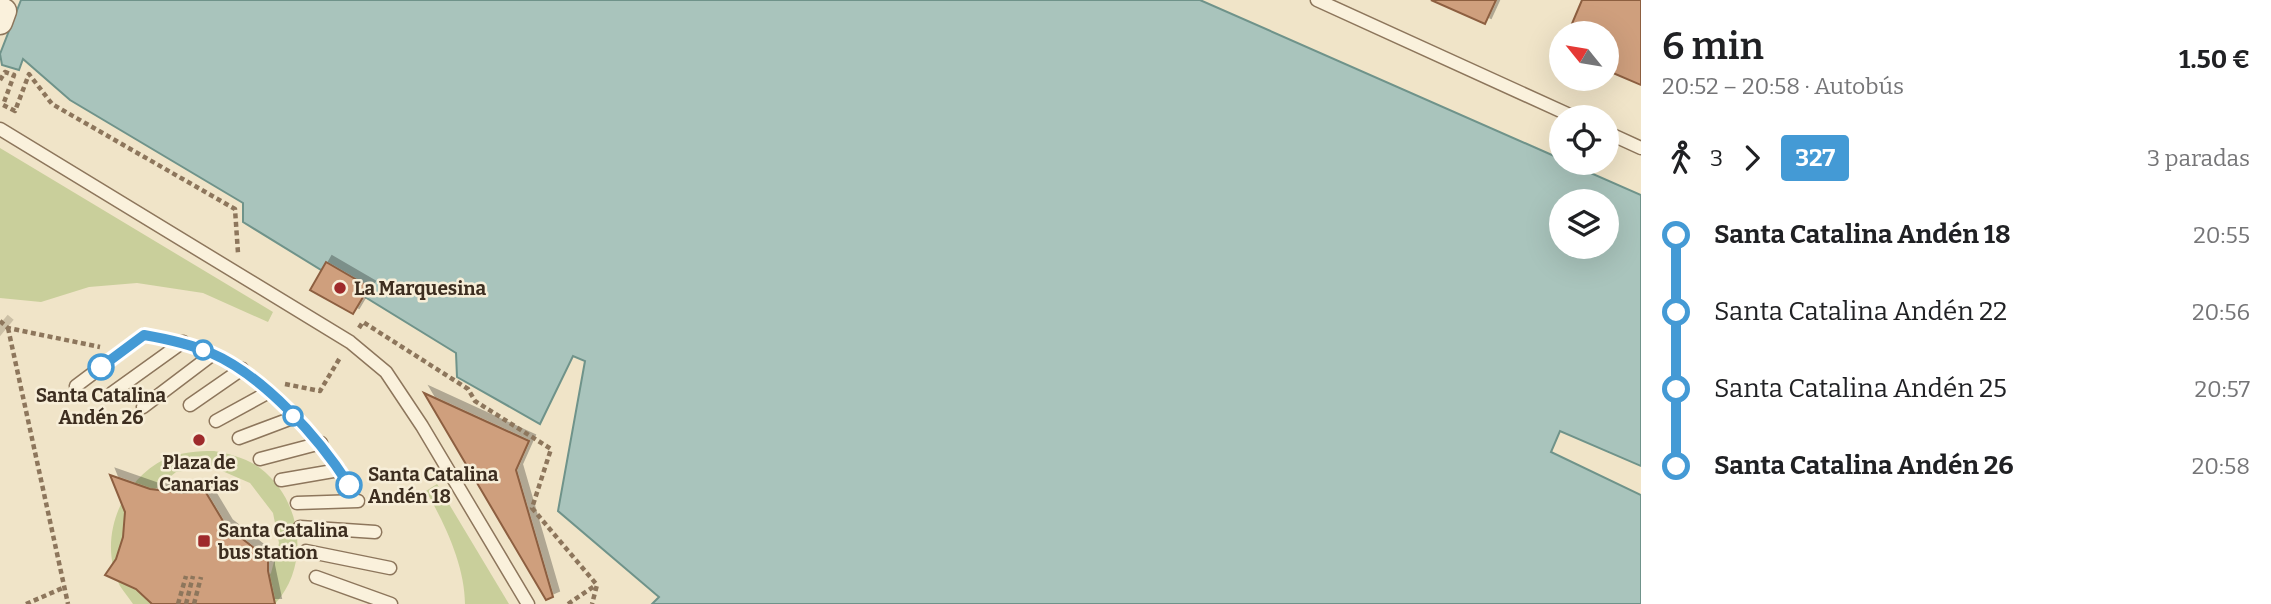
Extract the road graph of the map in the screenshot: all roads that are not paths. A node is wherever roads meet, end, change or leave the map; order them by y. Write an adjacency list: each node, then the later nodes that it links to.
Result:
1 (1317, 0): 4 (lane)
2 (0, 10): 3 (street)
3 (0, 22)
4 (1549, 106)
5 (0, 129): 32 (lane)
6 (1619, 138): 7 (lane)
7 (1641, 148)
8 (144, 335): 12 (lane)
9 (183, 342): 14 (lane)
10 (213, 354): 16 (lane)
11 (242, 369): 15 (lane)
12 (76, 386)
13 (268, 392): 18 (lane)
14 (112, 393)
15 (190, 405)
16 (143, 407)
17 (295, 417): 19 (lane)
18 (216, 421)
19 (239, 438)
20 (321, 443): 21 (lane)
21 (260, 459)
22 (339, 470): 23 (lane)
23 (281, 480)
24 (358, 501): 25 (lane)
25 (297, 503)
26 (300, 527): 27 (lane)
27 (375, 532)
28 (306, 551): 29 (lane)
29 (390, 568)
30 (316, 576): 31 (lane)
31 (391, 604)
32 (528, 604)

